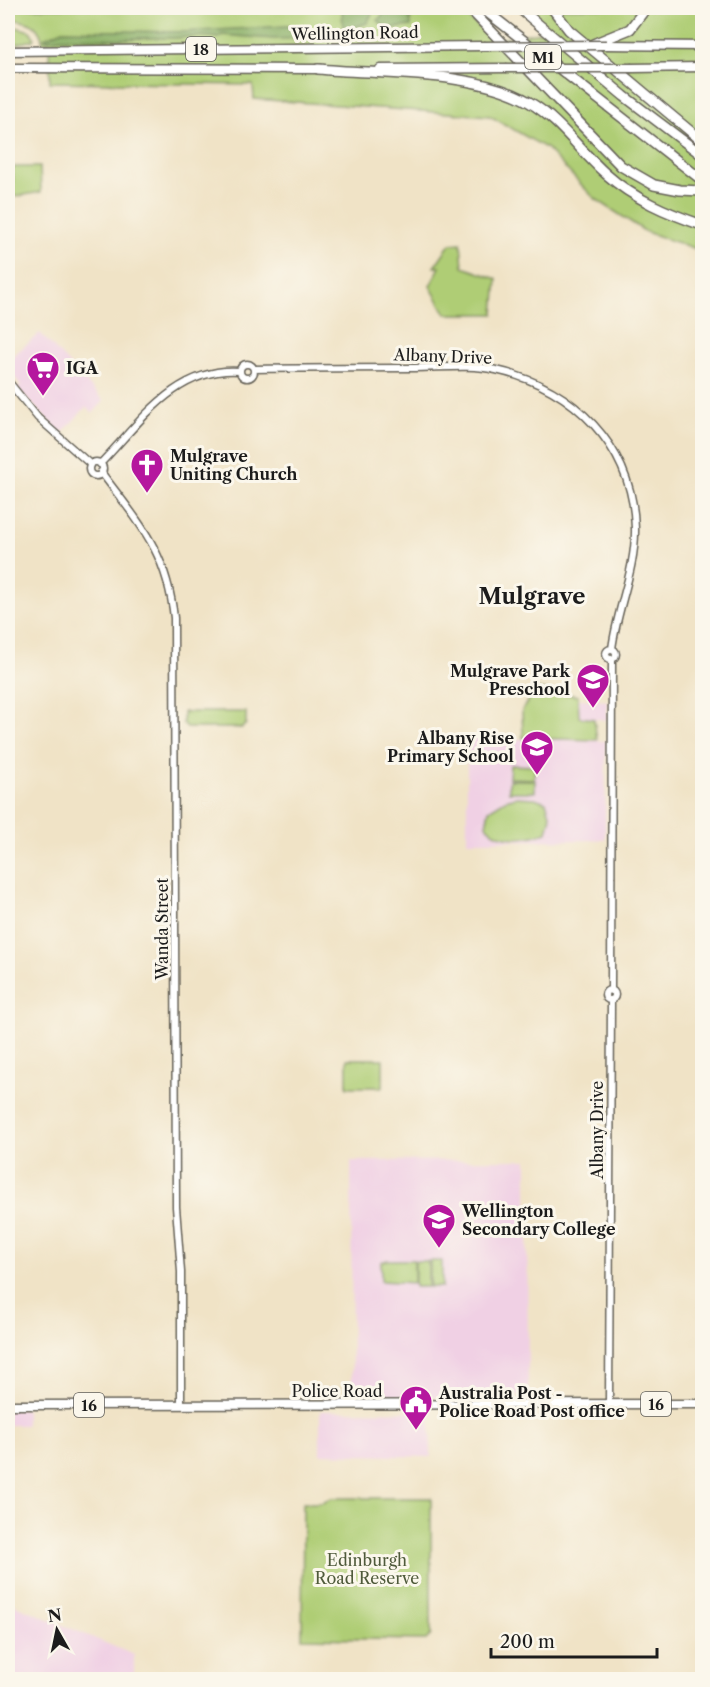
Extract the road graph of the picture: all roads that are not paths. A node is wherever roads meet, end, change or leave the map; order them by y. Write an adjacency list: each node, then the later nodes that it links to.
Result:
1 (469, 8): 18 (highway)
2 (482, 8): 17 (highway, M1)
3 (519, 8): 16 (highway, M1)
4 (552, 8): 15 (highway)
5 (646, 8): 6 (highway)
6 (603, 44): 7 (highway, bridge); 8 (main road)
7 (589, 46): 9 (main road, Wellington Road / 18, bridge)
8 (702, 46)
9 (55, 50): 10 (main road, Wellington Road / 18); 11 (main road)
10 (8, 51)
11 (55, 67): 13 (main road, Wellington Road / 18); 14 (main road, Wellington Road / 18)
12 (702, 67): 14 (main road, Wellington Road / 18, bridge)
13 (8, 68)
14 (318, 69): 19 (highway)
15 (702, 141)
16 (702, 155)
17 (702, 180)
18 (702, 191)
19 (702, 225)
20 (8, 381): 21 (street)
21 (90, 464): 22 (street); 23 (street)
22 (100, 464): 23 (street); 24 (street, Albany Drive)
23 (101, 472): 27 (street, Wanda Street)
24 (609, 1404): 25 (main road, Police Road / 16); 27 (main road, Police Road / 16)
25 (702, 1404)
26 (8, 1405): 27 (main road, Police Road / 16)
27 (181, 1405)

